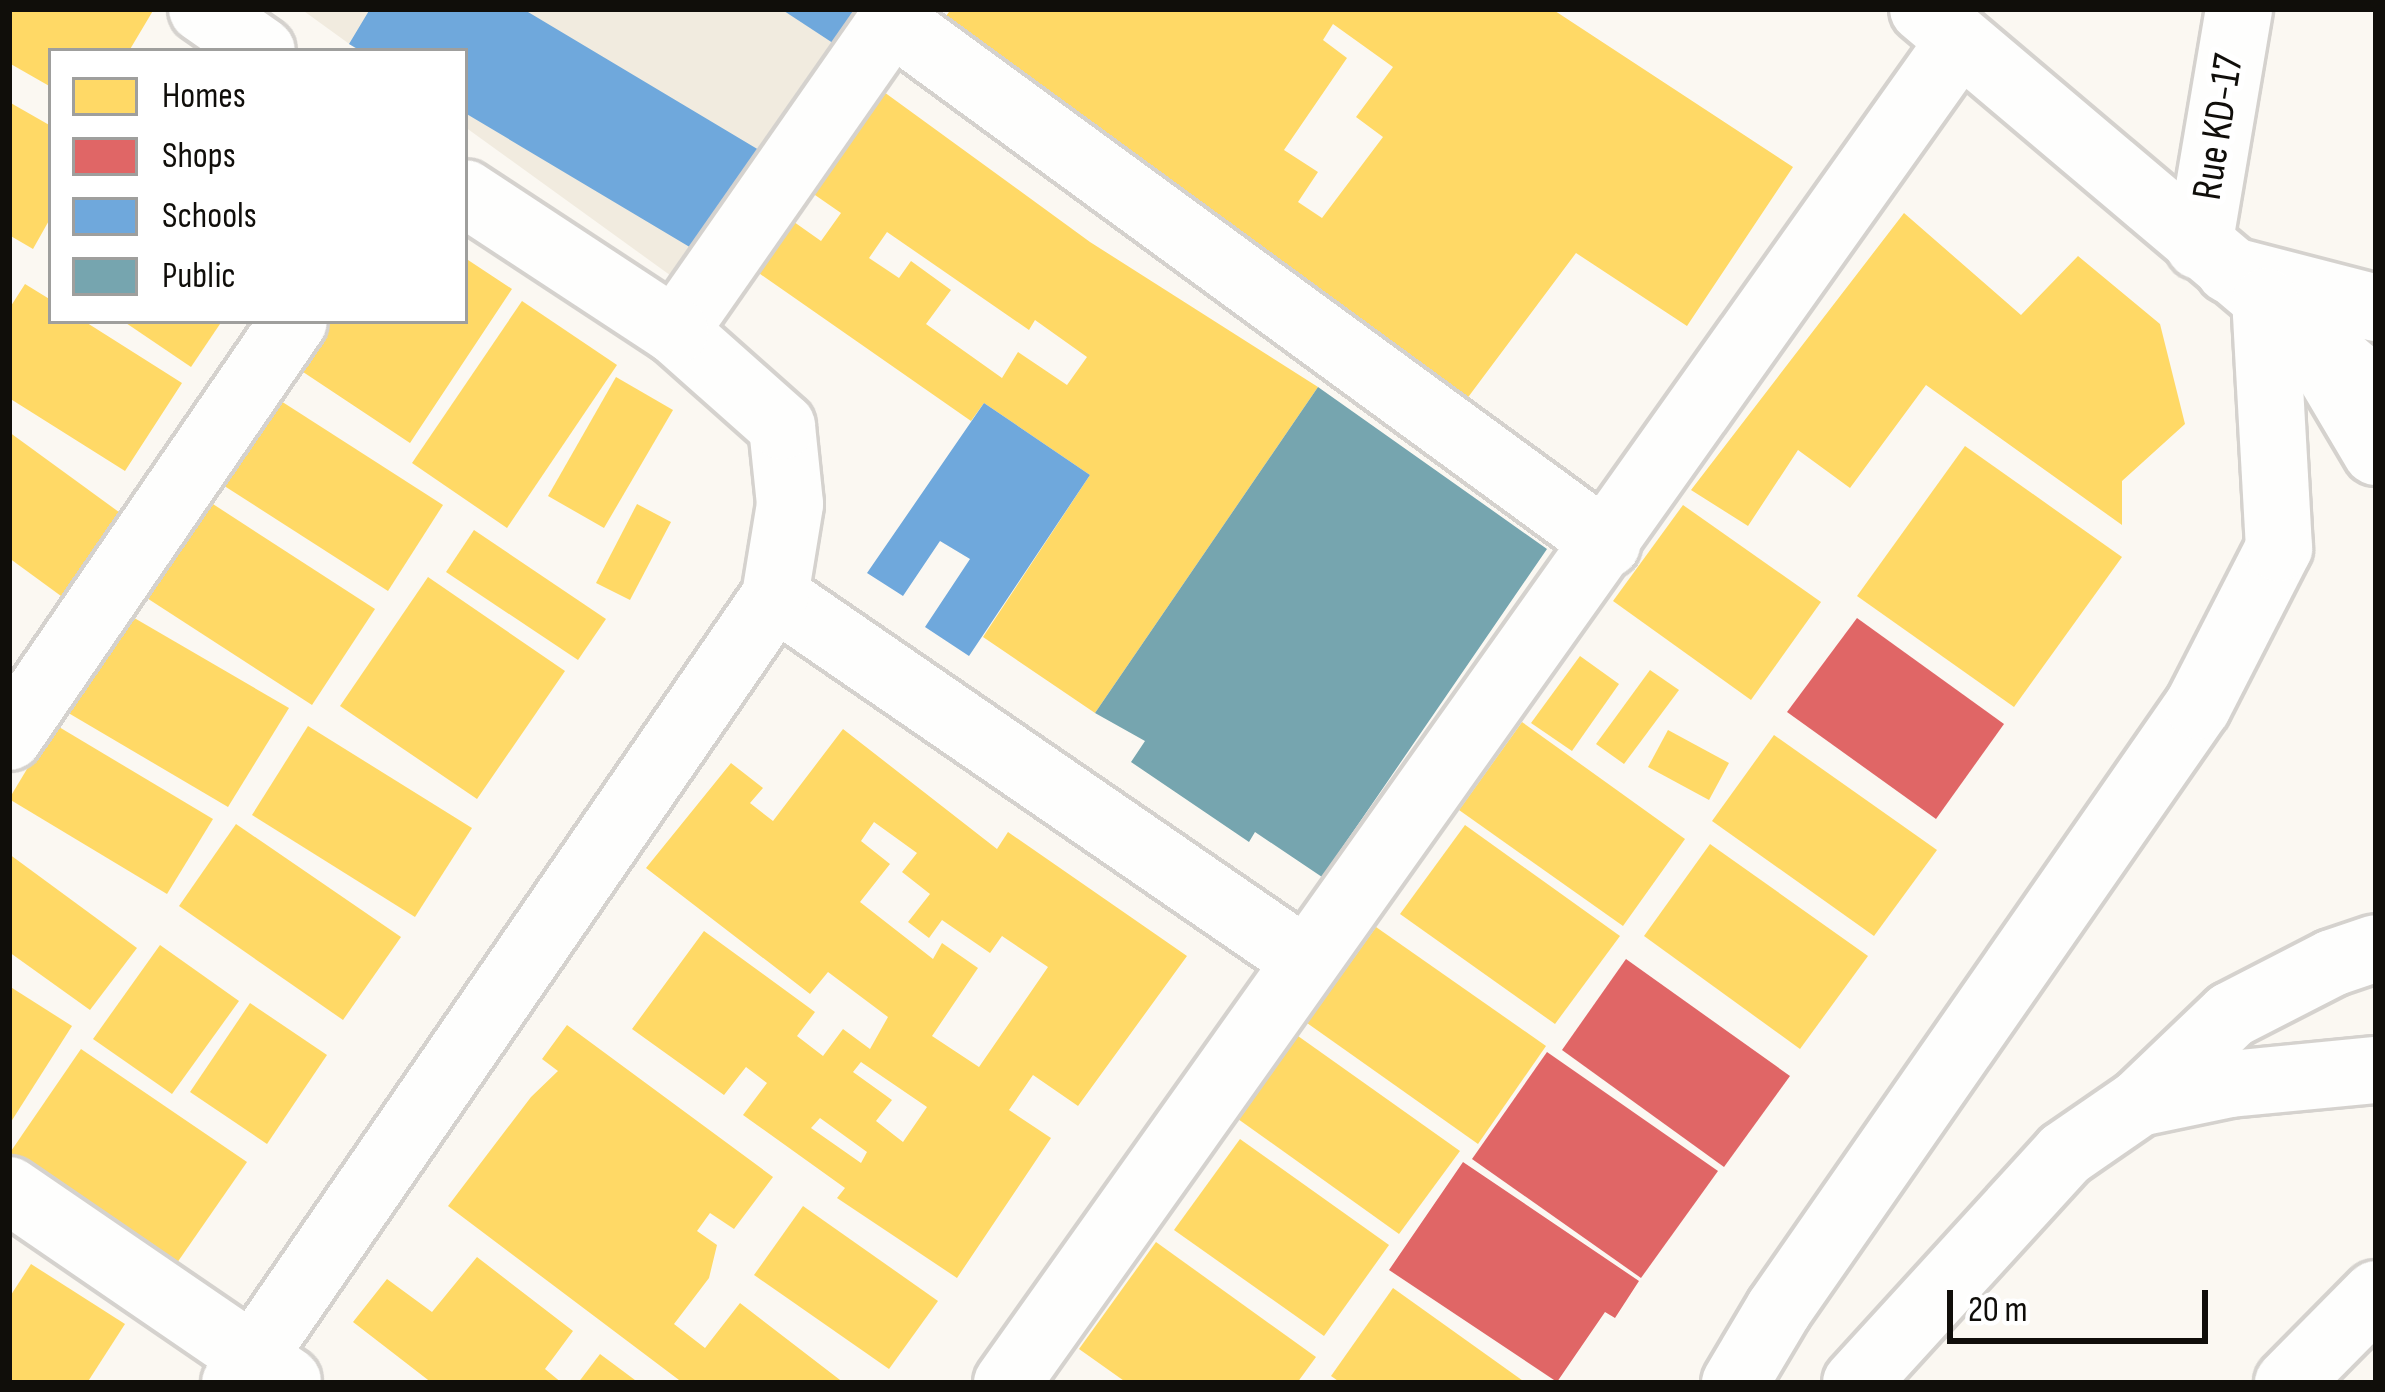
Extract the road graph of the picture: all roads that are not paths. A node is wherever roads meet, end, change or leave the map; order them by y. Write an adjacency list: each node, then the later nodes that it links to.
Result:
1 (202, 9): 5 (main road)
2 (2239, 9): 7 (main road, Rue KD-17)
3 (896, 15): 10 (main road); 13 (main road)
4 (1940, 26): 7 (main road); 13 (main road)
5 (258, 48)
6 (468, 195): 10 (main road)
7 (2250, 288): 8 (main road); 11 (main road); 12 (main road); 24 (main road, Rue KD-17)
8 (2376, 308)
9 (292, 324): 15 (main road)
10 (675, 331): 14 (main road)
11 (2376, 392)
12 (2376, 452)
13 (1607, 544): 17 (main road)
14 (775, 596): 17 (main road); 22 (main road)
15 (9, 736)
16 (2376, 948): 19 (main road)
17 (1303, 959): 23 (main road)
18 (2376, 1070): 19 (main road)
19 (2140, 1103): 25 (main road)
20 (9, 1190): 22 (main road)
21 (2376, 1294): 26 (main road)
22 (260, 1375)
23 (1006, 1383)
24 (1735, 1383)
25 (1856, 1383)
26 (2288, 1383)

